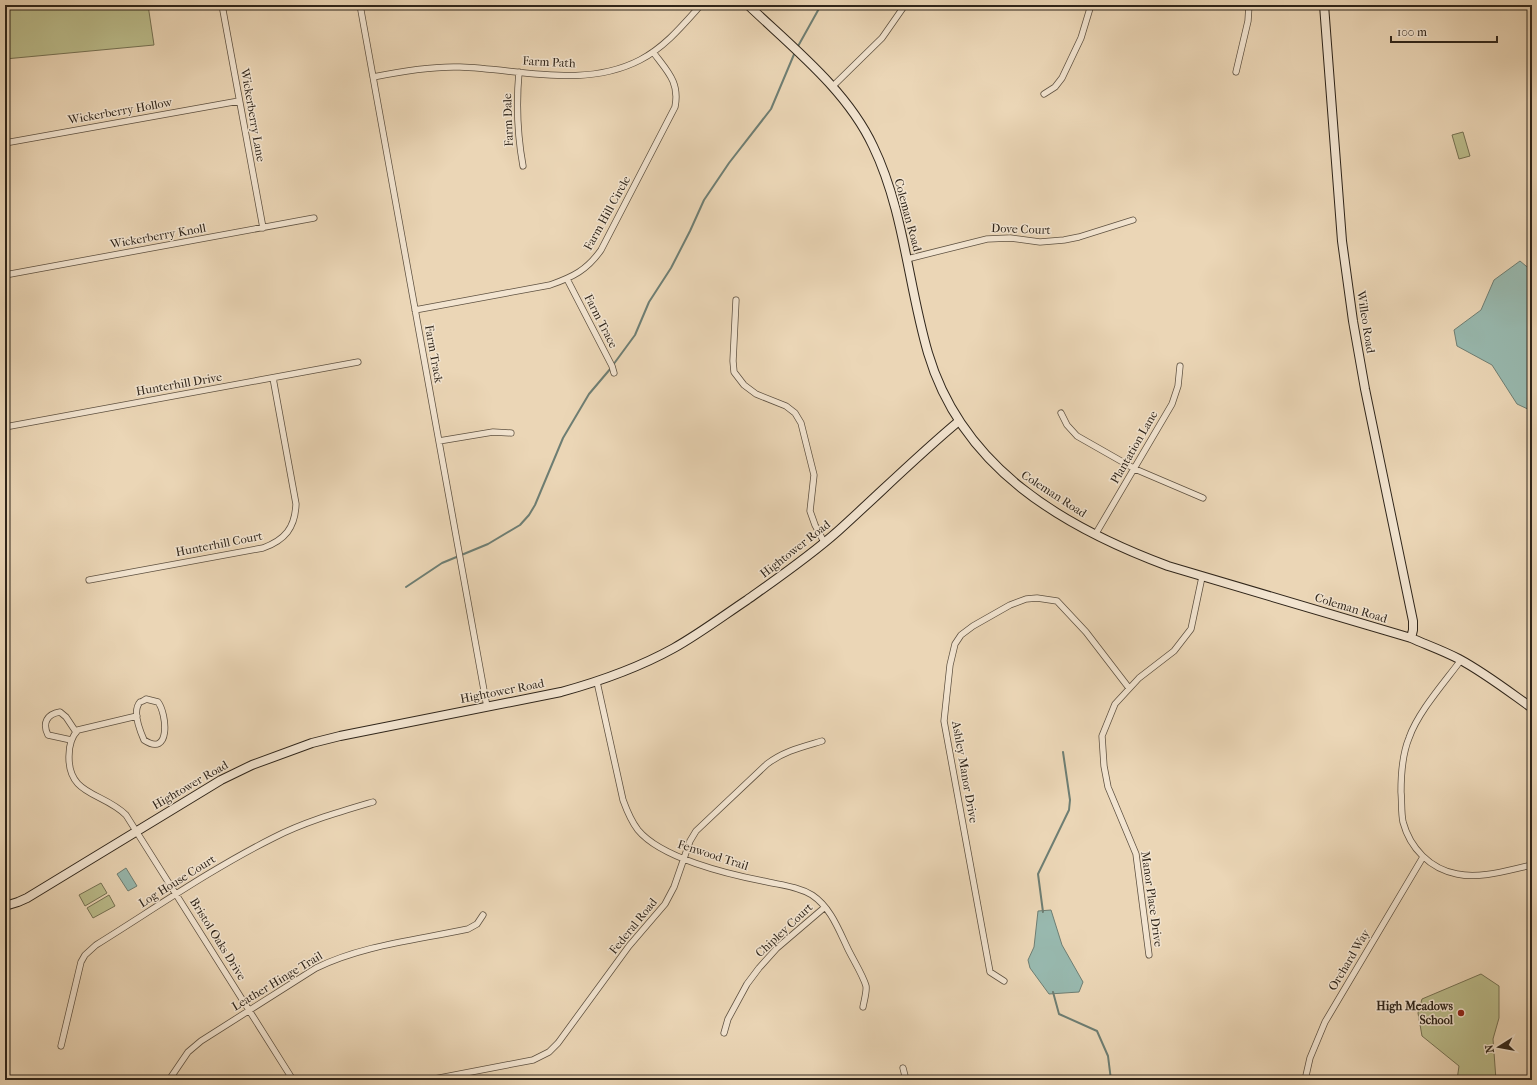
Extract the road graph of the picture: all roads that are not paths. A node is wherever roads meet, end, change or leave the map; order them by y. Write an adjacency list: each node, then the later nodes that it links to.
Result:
1 (222, 5): 15 (street, Wickerberry Lane)
2 (360, 5): 12 (street, Farm Track)
3 (701, 5): 9 (street, Farm Path)
4 (748, 5): 13 (street, Coleman Road)
5 (905, 5): 13 (street)
6 (1091, 5): 14 (street)
7 (1249, 5): 11 (street)
8 (1324, 5): 41 (street, Willeo Road)
9 (653, 52): 10 (street, Farm Path); 23 (street, Farm Hill Circle)
10 (519, 72): 12 (street, Farm Path); 17 (street, Farm Dale)
11 (1236, 72)
12 (373, 77): 25 (street, Farm Track)
13 (832, 86): 21 (street, Coleman Road)
14 (1044, 94)
15 (239, 100): 16 (street, Wickerberry Hollow); 20 (street, Wickerberry Lane)
16 (5, 143)
17 (523, 166)
18 (314, 218): 20 (street, Wickerberry Knoll)
19 (1133, 220): 21 (street, Dove Court)
20 (263, 228): 22 (street, Wickerberry Knoll)
21 (907, 260): 31 (street, Coleman Road)
22 (5, 275)
23 (567, 279): 25 (street, Farm Hill Circle); 28 (street, Farm Trace)
24 (736, 300): 38 (street)
25 (415, 310): 34 (street, Farm Track)
26 (358, 362): 29 (street, Hunterhill Drive)
27 (1180, 366): 35 (street, Plantation Lane)
28 (614, 373)
29 (273, 378): 32 (street, Hunterhill Drive); 40 (street, Hunterhill Court)
30 (1061, 413): 35 (street)
31 (959, 421): 37 (street, Coleman Road); 38 (street, Hightower Road)
32 (5, 425)
33 (511, 433): 34 (street)
34 (439, 441): 45 (street, Farm Track)
35 (1135, 469): 36 (street); 37 (street, Plantation Lane)
36 (1203, 498)
37 (1095, 535): 39 (street, Coleman Road)
38 (824, 542): 43 (street, Hightower Road)
39 (1202, 577): 41 (street, Coleman Road); 44 (street, Manor Place Drive)
40 (89, 580)
41 (1411, 638): 42 (street, Coleman Road)
42 (1460, 660): 46 (street, Coleman Road); 53 (street)
43 (597, 682): 45 (street, Hightower Road); 54 (street, Fenwood Trail)
44 (1129, 688): 60 (street, Manor Place Drive); 61 (street, Ashley Manor Drive)
45 (487, 706): 52 (street, Hightower Road)
46 (1532, 708)
47 (137, 716): 47 (street); 48 (street)
48 (76, 732): 49 (street); 49 (street)
49 (71, 740): 52 (street, Bristol Oaks Drive)
50 (822, 741): 54 (street, Federal Road)
51 (373, 802): 56 (street, Log House Court)
52 (137, 831): 56 (street, Bristol Oaks Drive); 57 (street, Hightower Road)
53 (1424, 857): 55 (street); 71 (street, Orchard Way)
54 (684, 858): 58 (street, Fenwood Trail); 69 (street, Federal Road)
55 (1532, 865)
56 (176, 894): 63 (street, Bristol Oaks Drive); 65 (street, Log House Court)
57 (5, 906)
58 (825, 907): 62 (street, Fenwood Trail); 64 (street, Chipley Court)
59 (484, 915): 63 (street, Leather Hinge Trail)
60 (1149, 955)
61 (1004, 982)
62 (863, 1007)
63 (250, 1010): 67 (street, Leather Hinge Trail); 68 (street, Bristol Oaks Drive)
64 (724, 1033)
65 (61, 1046)
66 (903, 1068): 70 (street)
67 (169, 1080)
68 (293, 1080)
69 (429, 1080)
70 (906, 1080)
71 (1305, 1080)

